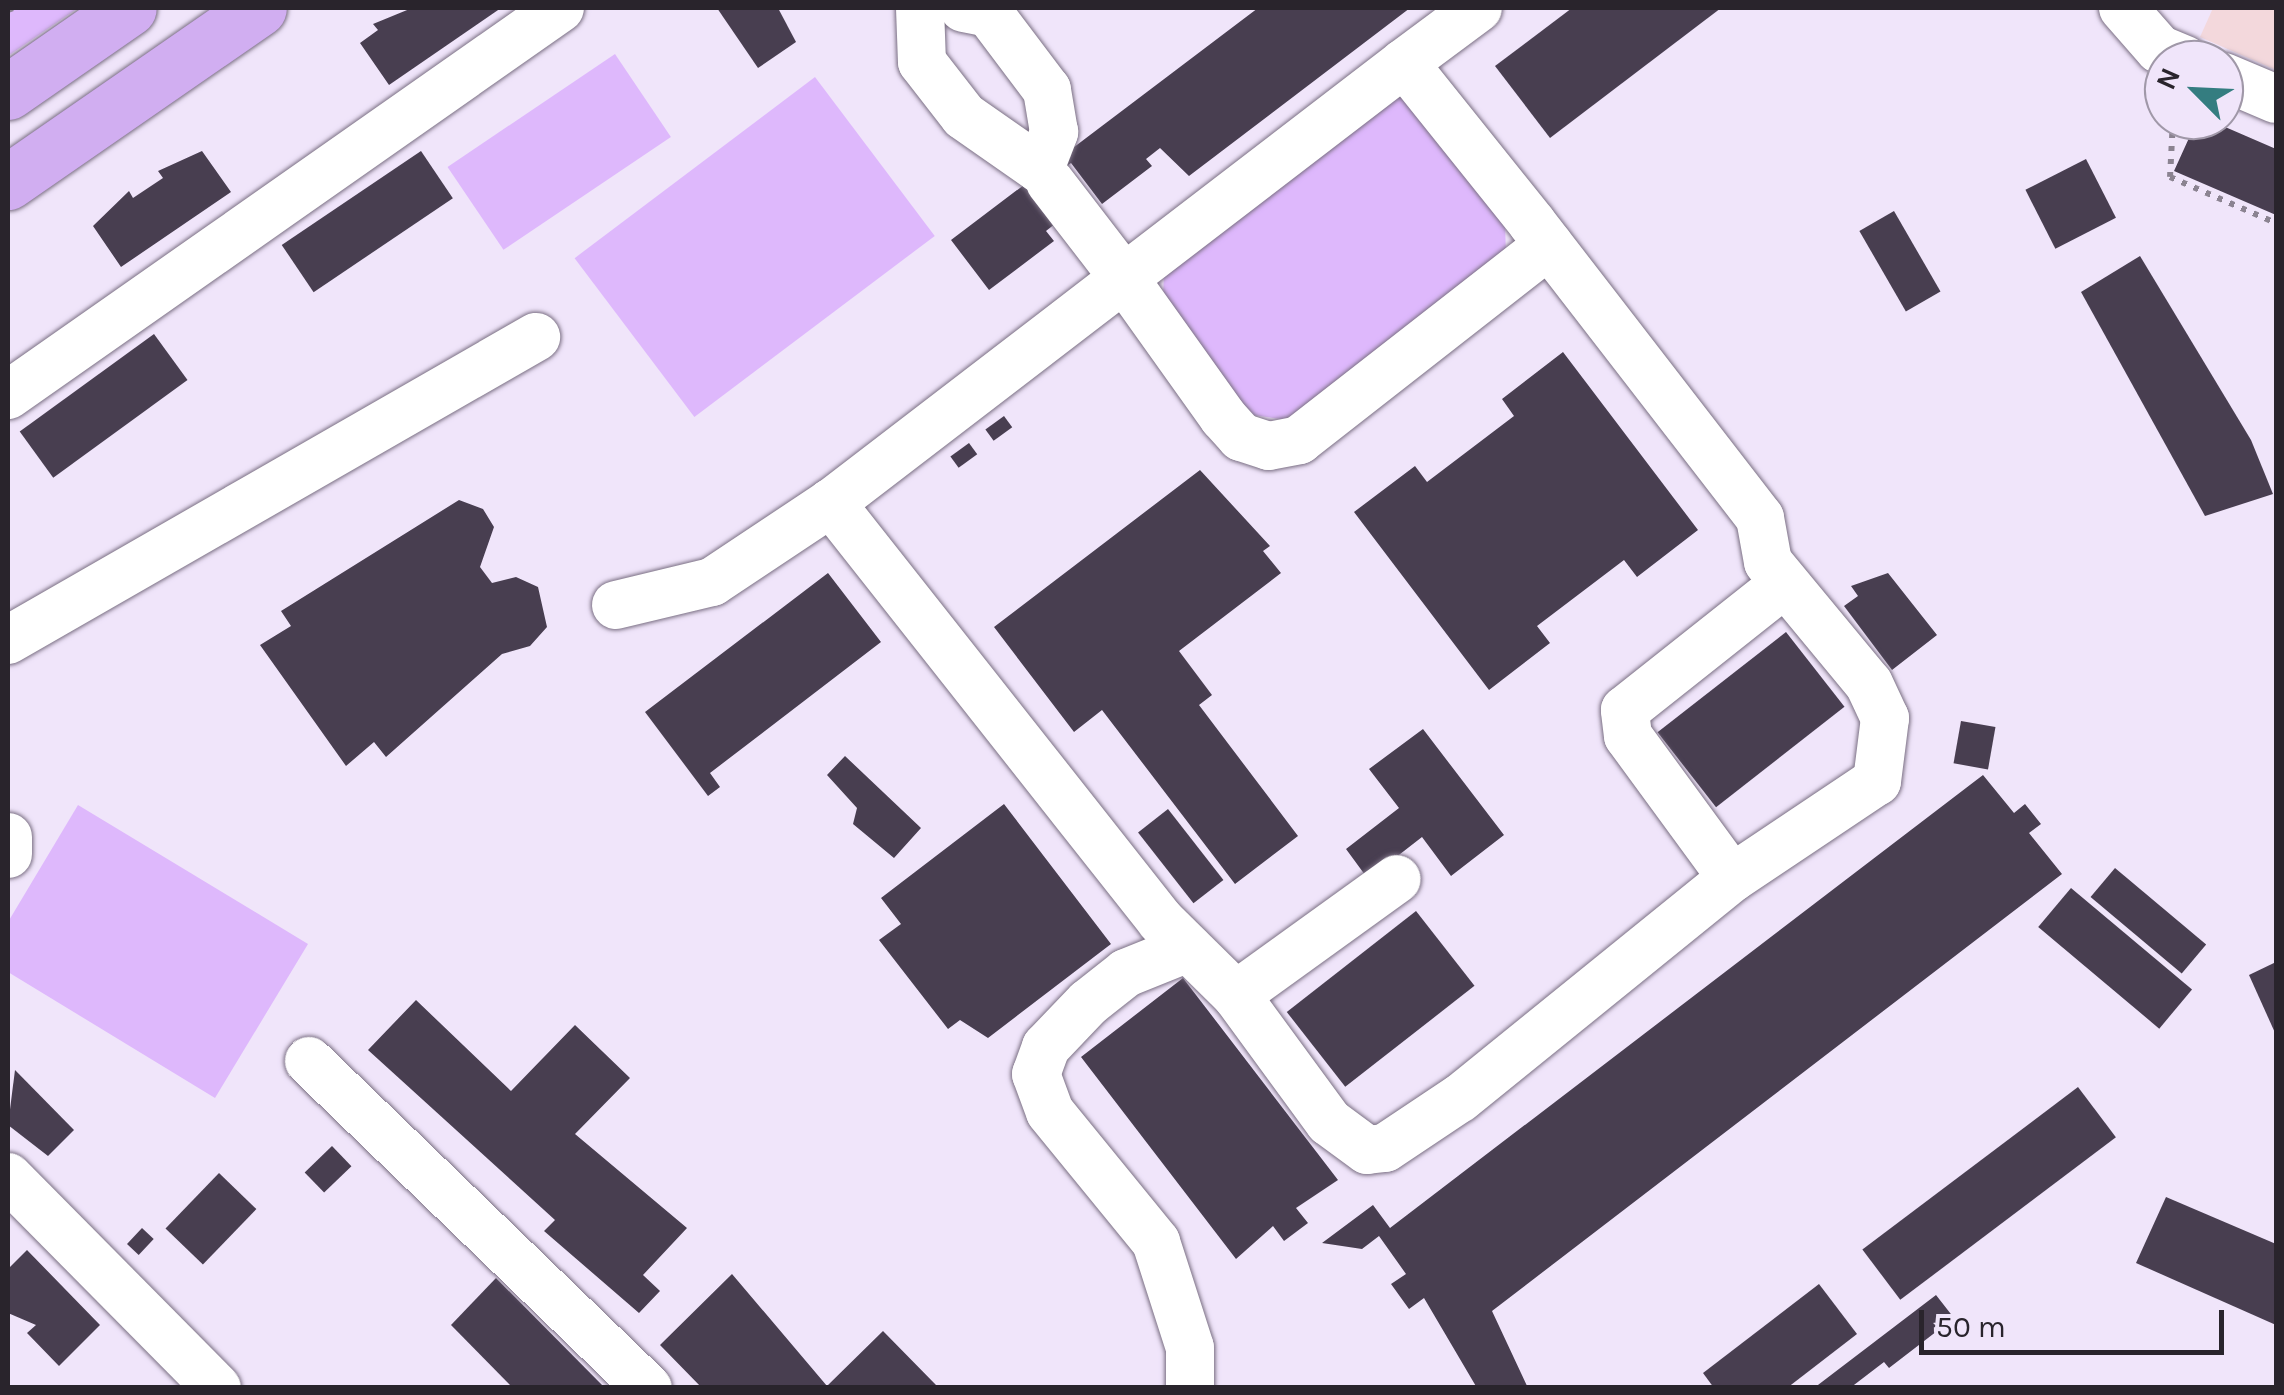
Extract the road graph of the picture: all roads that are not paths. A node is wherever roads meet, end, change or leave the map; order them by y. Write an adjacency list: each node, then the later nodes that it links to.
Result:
1 (129, 8): 11 (main road)
2 (258, 8): 13 (main road)
3 (560, 8): 18 (street)
4 (920, 8): 5 (street)
5 (963, 8)
6 (1478, 8): 9 (street)
7 (2124, 8): 8 (street)
8 (2151, 40)
9 (1404, 62): 15 (street); 16 (street)
10 (2244, 86): 12 (street)
11 (8, 92)
12 (2276, 100)
13 (8, 182)
14 (1050, 182): 16 (street)
15 (1549, 245): 16 (street); 20 (street)
16 (1124, 278): 19 (street)
17 (536, 337): 22 (street)
18 (8, 395)
19 (830, 503): 21 (street); 27 (street)
20 (1785, 582): 25 (street); 25 (street)
21 (616, 606)
22 (8, 640)
23 (8, 837): 24 (street)
24 (8, 854)
25 (1732, 878): 28 (street)
26 (1397, 879): 28 (street)
27 (1188, 948): 28 (street); 33 (street)
28 (1236, 995)
29 (309, 1060): 32 (street)
30 (8, 1177): 31 (street)
31 (217, 1388)
32 (648, 1388)
33 (1190, 1388)

